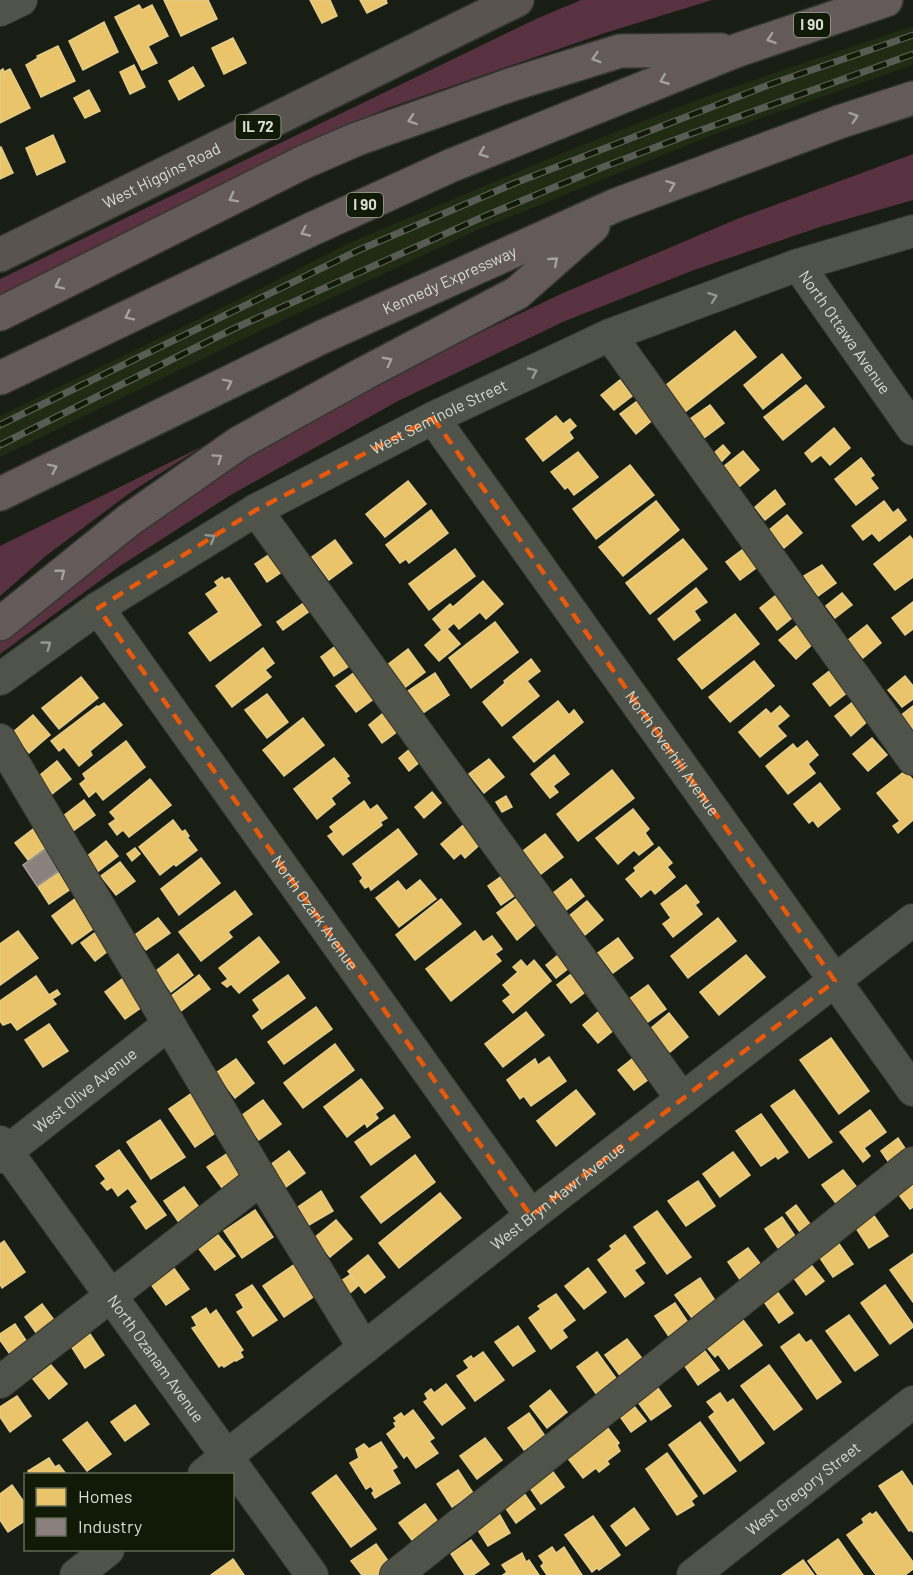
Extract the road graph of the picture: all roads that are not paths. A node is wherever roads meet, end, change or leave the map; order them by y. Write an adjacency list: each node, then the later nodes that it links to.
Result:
1 (21, 0): 4 (street)
2 (517, 0): 9 (main road, West Higgins Road / IL 72)
3 (886, 0): 5 (highway, I 90, one-way to 5)
4 (0, 10)
5 (738, 50): 11 (highway, one-way to 11); 13 (highway, I 90, one-way to 13)
6 (913, 98): 7 (highway, Kennedy Expressway, one-way to 6)
7 (616, 206): 16 (highway, Kennedy Expressway, one-way to 7); 19 (highway, one-way to 7)
8 (913, 231): 10 (street, West Seminole Street)
9 (0, 255)
10 (798, 265): 12 (street, West Seminole Street, one-way to 10); 15 (street, North Ottawa Avenue)
11 (0, 314)
12 (610, 335): 14 (street, West Seminole Street, one-way to 12); 22 (street)
13 (0, 378)
14 (433, 418): 17 (street, West Seminole Street); 24 (street, North Overhill Avenue)
15 (913, 429)
16 (0, 494)
17 (256, 510): 18 (street, West Seminole Street, one-way to 17); 27 (street)
18 (98, 608): 20 (street, West Seminole Street, one-way to 18); 31 (street, North Ozark Avenue)
19 (0, 624)
20 (0, 679)
21 (0, 740): 25 (street)
22 (913, 759)
23 (913, 920): 24 (street, West Bryn Mawr Avenue)
24 (835, 981): 26 (street, North Overhill Avenue); 27 (street, West Bryn Mawr Avenue)
25 (169, 1024): 28 (street, West Olive Avenue); 30 (street)
26 (913, 1090)
27 (682, 1099): 31 (street, West Bryn Mawr Avenue)
28 (2, 1150): 32 (street, North Ozanam Avenue)
29 (913, 1163): 41 (street)
30 (261, 1179): 32 (street); 33 (street)
31 (531, 1216): 33 (street, West Bryn Mawr Avenue)
32 (111, 1296): 34 (street); 36 (street, North Ozanam Avenue)
33 (364, 1348): 36 (street, West Bryn Mawr Avenue)
34 (0, 1382)
35 (913, 1402): 42 (street, West Gregory Street)
36 (215, 1466)
37 (234, 1487): 40 (street, North Ozanam Avenue)
38 (107, 1551): 39 (street)
39 (76, 1575)
40 (312, 1575)
41 (396, 1575)
42 (693, 1575)

